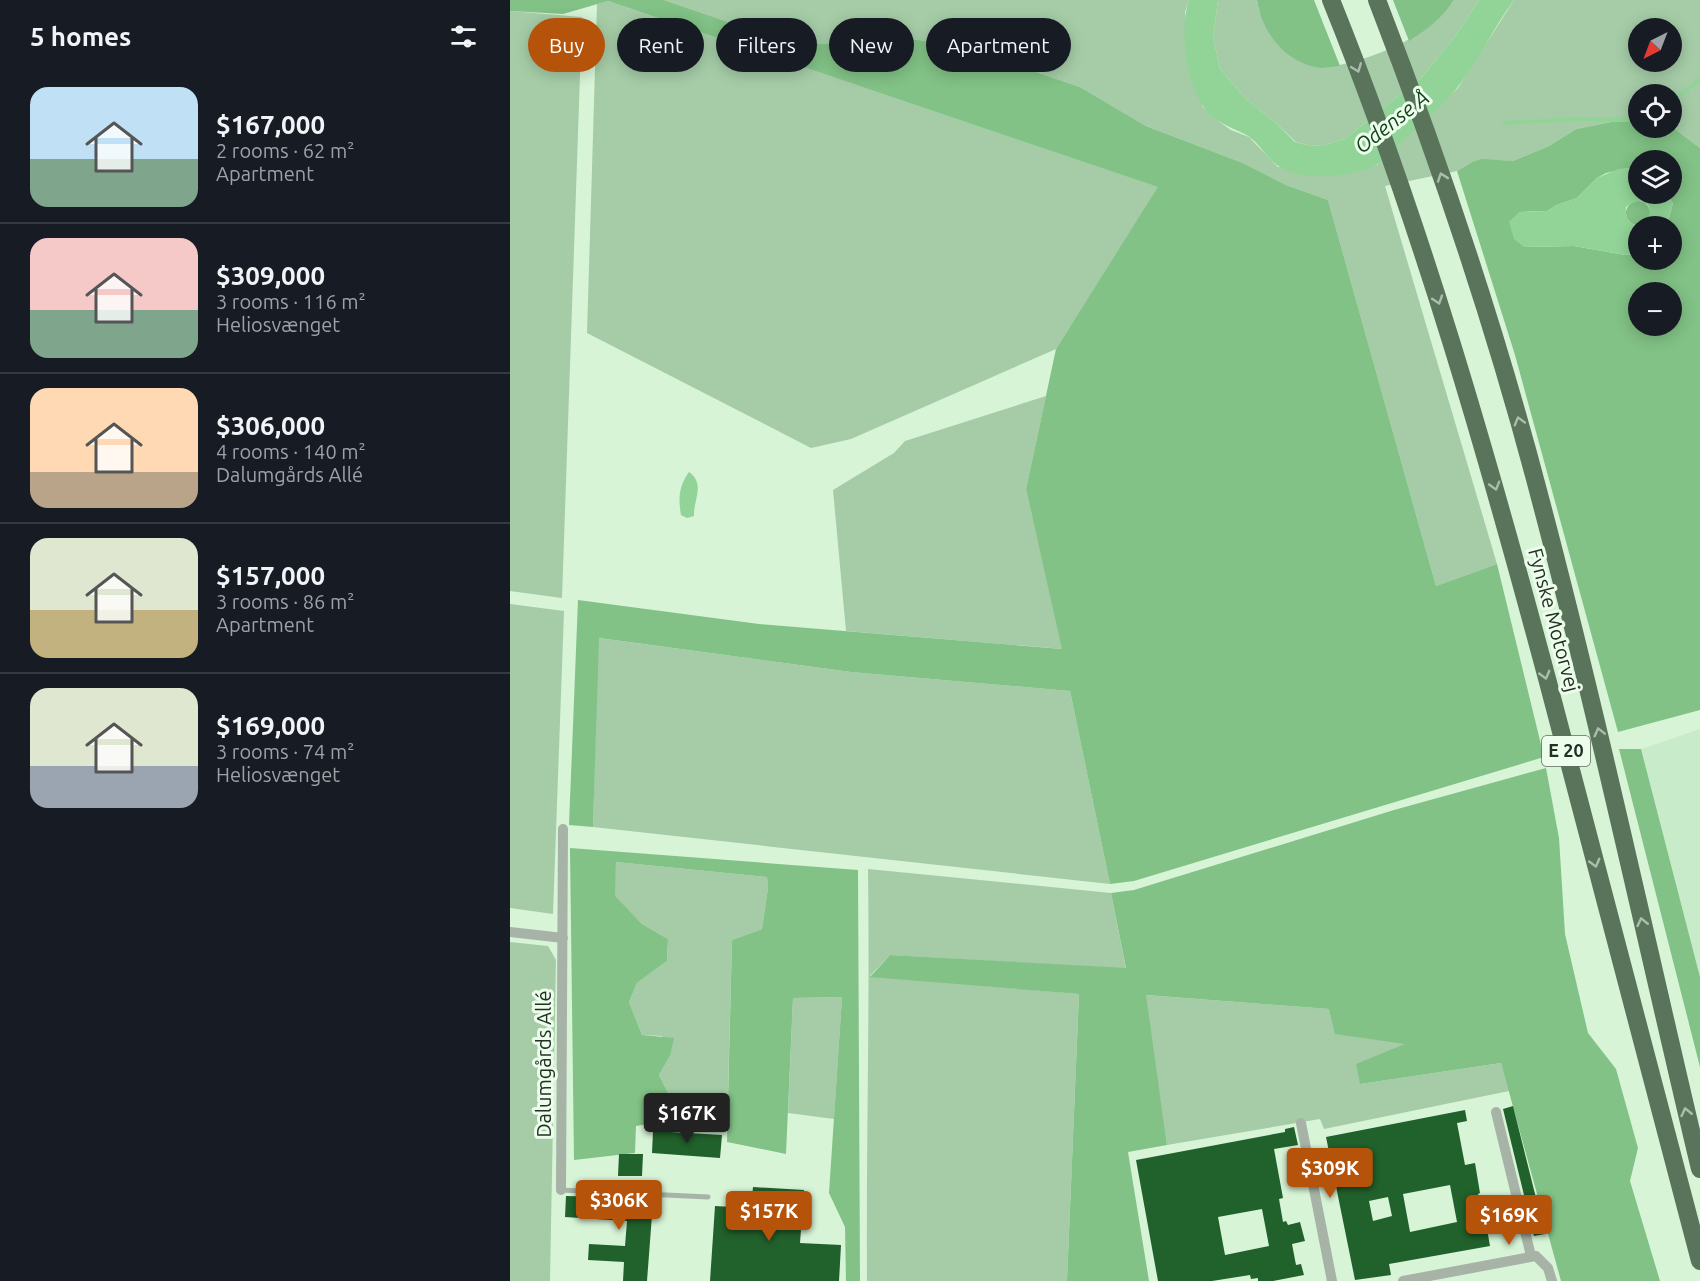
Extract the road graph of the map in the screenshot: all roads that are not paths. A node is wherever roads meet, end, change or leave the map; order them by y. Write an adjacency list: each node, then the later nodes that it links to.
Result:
1 (1377, 0): 8 (highway, Fynske Motorvej / E 20, one-way to 1)
2 (1334, 7): 12 (highway, Fynske Motorvej / E 20, one-way to 12)
3 (563, 830): 5 (street, Dalumgårds Allé)
4 (510, 932): 5 (street)
5 (563, 938): 9 (street, Dalumgårds Allé)
6 (1496, 1112): 11 (street)
7 (1301, 1123): 13 (street)
8 (1700, 1169)
9 (561, 1190): 10 (lane)
10 (708, 1197)
11 (1531, 1256): 14 (street); 15 (street)
12 (1700, 1261)
13 (1332, 1281)
14 (1403, 1281)
15 (1552, 1281)

